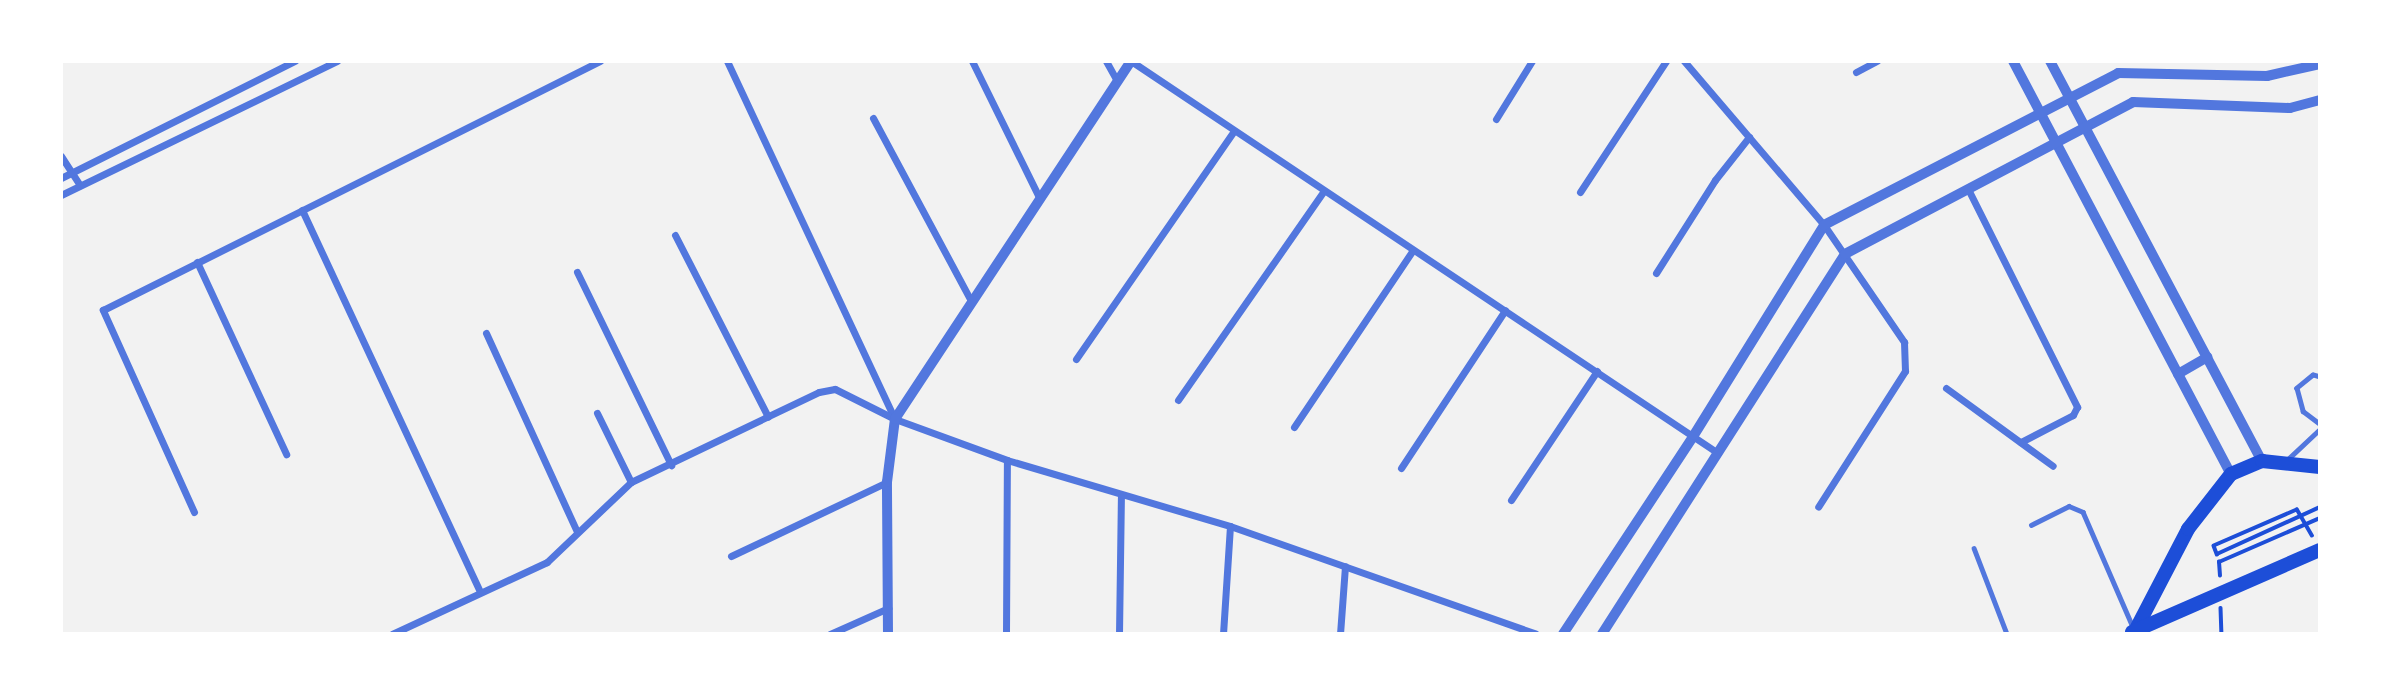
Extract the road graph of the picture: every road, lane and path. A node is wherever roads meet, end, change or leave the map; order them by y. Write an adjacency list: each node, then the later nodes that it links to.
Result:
1 (295, 61): 17 (street)
2 (337, 61): 20 (street)
3 (600, 61): 37 (street)
4 (727, 61): 57 (street)
5 (972, 61): 36 (street)
6 (1106, 61): 16 (street)
7 (1131, 61): 16 (street); 25 (street)
8 (1532, 61): 23 (street)
9 (1666, 61): 34 (street)
10 (1684, 61): 26 (street)
11 (1877, 61): 15 (street)
12 (2013, 61): 21 (street)
13 (2050, 61): 18 (street)
14 (2320, 64): 18 (street)
15 (1856, 72)
16 (1116, 81): 36 (street)
17 (231, 94): 20 (street); 29 (street)
18 (2068, 97): 21 (street); 24 (street)
19 (2320, 100): 24 (street)
20 (240, 111): 31 (street)
21 (2040, 112): 27 (street); 38 (street)
22 (873, 118): 45 (street)
23 (1496, 119)
24 (2084, 126): 27 (street); 48 (street)
25 (1234, 131): 33 (street); 49 (street)
26 (1749, 137): 38 (street); 44 (street)
27 (2055, 141): 32 (street); 51 (street)
28 (61, 156): 29 (street)
29 (72, 173): 30 (street); 31 (street)
30 (61, 178)
31 (80, 185): 35 (street)
32 (1968, 188): 41 (street); 61 (street)
33 (1324, 191): 40 (street); 54 (street)
34 (1580, 192)
35 (61, 195)
36 (1039, 197): 45 (street)
37 (302, 210): 42 (street); 86 (street)
38 (1824, 225): 41 (street); 60 (street)
39 (675, 235): 56 (street)
40 (1413, 250): 46 (street); 58 (street)
41 (1845, 254): 62 (street); 76 (street)
42 (197, 262): 63 (street); 78 (street)
43 (577, 272): 67 (street)
44 (1656, 273)
45 (971, 302): 57 (street)
46 (1505, 310): 50 (street); 70 (street)
47 (486, 333): 81 (street)
48 (2207, 357): 51 (street); 65 (street)
49 (1076, 359)
50 (1597, 371): 60 (street); 75 (street)
51 (2178, 374): 71 (street)
52 (2320, 377): 59 (lane)
53 (1946, 388): 61 (street)
54 (1178, 400)
55 (597, 412): 73 (street)
56 (768, 417): 57 (street); 67 (street)
57 (895, 419): 64 (street); 72 (street)
58 (1294, 427)
59 (2320, 427): 66 (lane)
60 (1694, 435): 62 (street); 97 (street)
61 (2021, 442): 68 (street)
62 (1718, 453): 98 (street)
63 (286, 454)
64 (1007, 460): 74 (street); 92 (street)
65 (2262, 461): 66 (highway); 71 (highway)
66 (2284, 463): 69 (highway)
67 (671, 465): 73 (street)
68 (2053, 466)
69 (2320, 467)
70 (1401, 468)
71 (2231, 474): 88 (highway)
72 (887, 481): 84 (street); 87 (street)
73 (631, 482): 81 (street)
74 (1121, 497): 80 (street); 93 (street)
75 (1511, 500)
76 (1818, 507)
77 (2320, 507): 83 (path)
78 (194, 512)
79 (2031, 525): 88 (lane)
80 (1230, 526): 85 (street); 94 (street)
81 (577, 532): 86 (street)
82 (1974, 548): 99 (lane)
83 (2320, 550): 88 (highway)
84 (731, 556)
85 (1345, 566): 95 (street); 96 (street)
86 (480, 592): 89 (street)
87 (888, 608): 90 (street); 91 (street)
88 (2132, 632)
89 (392, 634)
90 (830, 634)
91 (888, 634)
92 (1006, 634)
93 (1119, 634)
94 (1223, 634)
95 (1340, 634)
96 (1536, 634)
97 (1563, 634)
98 (1602, 634)
99 (2007, 634)

